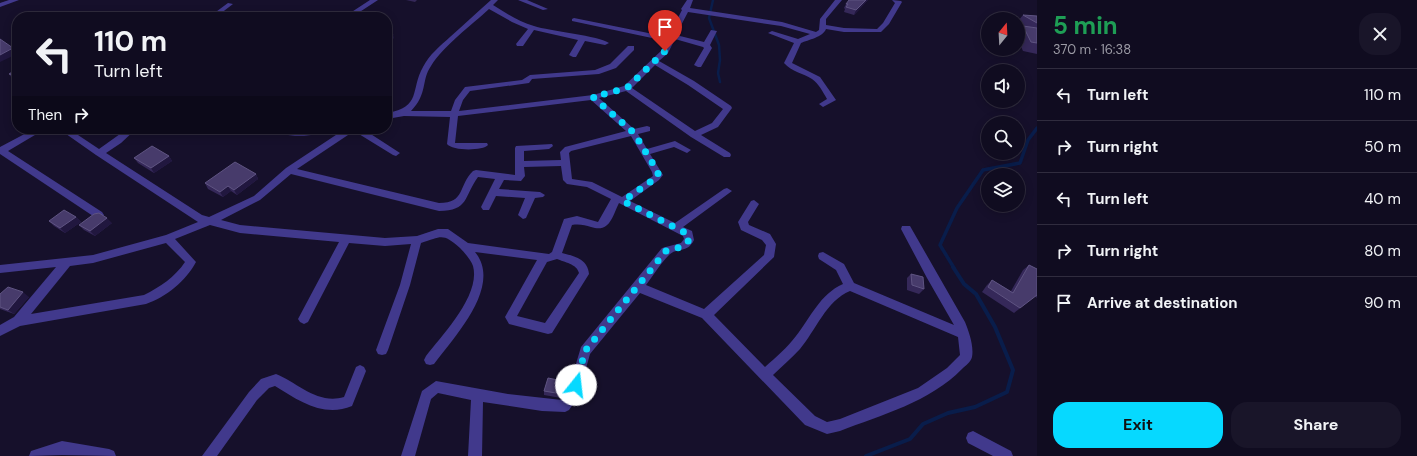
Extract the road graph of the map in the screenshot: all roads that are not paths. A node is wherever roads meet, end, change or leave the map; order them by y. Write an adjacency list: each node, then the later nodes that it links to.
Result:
1 (16, 0): 9 (street)
2 (375, 0): 14 (street)
3 (495, 0): 10 (street)
4 (521, 0): 12 (street)
5 (690, 0): 11 (street)
6 (839, 0): 16 (street)
7 (895, 0): 16 (street)
8 (230, 4): 13 (street)
9 (0, 5)
10 (489, 6): 17 (street); 34 (street)
11 (684, 8): 20 (street); 22 (street)
12 (545, 9)
13 (219, 12)
14 (355, 12)
15 (574, 20): 22 (street)
16 (823, 26): 20 (street)
17 (532, 28): 21 (street); 25 (street)
18 (714, 31): 26 (street)
19 (772, 33): 23 (street)
20 (817, 34): 23 (street)
21 (583, 38): 24 (street); 28 (street)
22 (671, 38): 26 (street); 29 (street)
23 (798, 42): 33 (street)
24 (605, 43)
25 (520, 44)
26 (706, 45): 30 (street)
27 (631, 48): 35 (street)
28 (574, 55)
29 (654, 62): 31 (street); 44 (street)
30 (698, 65)
31 (627, 88): 32 (street); 44 (street)
32 (593, 97): 35 (street); 38 (street)
33 (823, 104)
34 (404, 113): 35 (street); 36 (street)
35 (454, 114): 45 (street)
36 (392, 115)
37 (647, 129): 38 (street)
38 (634, 133): 49 (street); 53 (street)
39 (32, 134): 48 (street)
40 (70, 134): 50 (street)
41 (126, 134): 50 (street)
42 (341, 134): 55 (street)
43 (365, 134): 51 (street)
44 (694, 135): 52 (street)
45 (484, 145)
46 (549, 146): 54 (street)
47 (687, 150): 49 (street)
48 (0, 151): 62 (street)
49 (646, 152): 59 (street)
50 (99, 153): 64 (street)
51 (396, 154)
52 (727, 155)
53 (565, 163): 54 (street); 59 (street)
54 (519, 164): 56 (street)
55 (289, 170): 56 (street); 64 (street)
56 (500, 178): 58 (street)
57 (727, 191): 65 (street)
58 (493, 192): 61 (street); 63 (street)
59 (620, 199): 65 (street); 71 (street)
60 (754, 204): 78 (street)
61 (486, 207)
62 (99, 214)
63 (523, 215)
64 (210, 221): 67 (street); 68 (street)
65 (676, 227): 77 (street)
66 (906, 229): 82 (street)
67 (168, 238): 74 (street); 80 (street)
68 (345, 240): 69 (street); 79 (street)
69 (417, 240): 70 (street); 83 (street)
70 (465, 248): 73 (street); 84 (street)
71 (556, 255): 73 (street); 73 (street)
72 (823, 256): 76 (street)
73 (544, 257)
74 (67, 262): 75 (street); 80 (street)
75 (0, 269)
76 (850, 286): 82 (street); 86 (street)
77 (638, 287): 78 (street); 87 (street)
78 (706, 315): 86 (street)
79 (304, 319)
80 (18, 321): 81 (street)
81 (0, 331)
82 (964, 334): 86 (street)
83 (382, 350)
84 (430, 360)
85 (360, 371): 91 (street)
86 (766, 374)
87 (477, 395): 92 (street); 93 (street)
88 (973, 438): 94 (street)
89 (36, 456): 90 (street)
90 (109, 456)
91 (210, 456)
92 (408, 456)
93 (474, 456)
94 (1006, 456)

